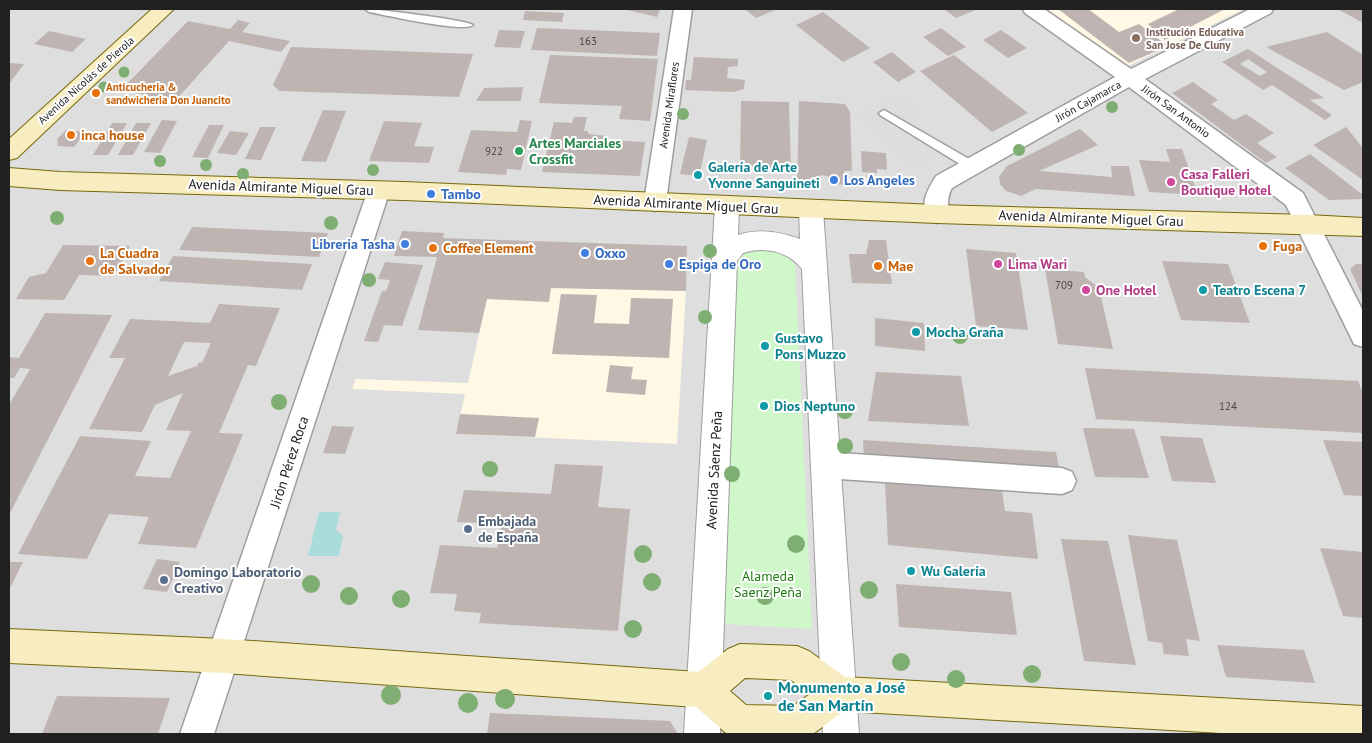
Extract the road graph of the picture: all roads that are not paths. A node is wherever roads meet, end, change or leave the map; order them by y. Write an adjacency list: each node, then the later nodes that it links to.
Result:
1 (164, 9): 9 (main road, Avenida Nicolás de Pierola)
2 (368, 9): 6 (lane)
3 (683, 9): 13 (street, Avenida Miraflores)
4 (1032, 9): 7 (street, Jirón San Antonio)
5 (1264, 9): 7 (street, Jirón Cajamarca)
6 (468, 25)
7 (1130, 78): 10 (street, Jirón Cajamarca); 17 (street, Jirón San Antonio)
8 (884, 113): 10 (lane)
9 (9, 152)
10 (972, 166): 16 (street, Jirón Cajamarca)
11 (9, 177): 12 (main road, Avenida Almirante Miguel Grau)
12 (379, 190): 13 (main road, Avenida Almirante Miguel Grau); 25 (street, Jirón Pérez Roca)
13 (655, 202): 14 (main road, Avenida Almirante Miguel Grau)
14 (727, 206): 15 (main road, Avenida Almirante Miguel Grau); 19 (street, Avenida Sáenz Peña)
15 (811, 209): 16 (main road, Avenida Almirante Miguel Grau); 20 (street)
16 (937, 214): 17 (main road, Avenida Almirante Miguel Grau)
17 (1308, 224): 18 (main road, Avenida Almirante Miguel Grau); 21 (street, Jirón San Antonio)
18 (1363, 227)
19 (724, 262): 20 (street); 26 (street, Avenida Sáenz Peña)
20 (814, 266): 22 (street)
21 (1363, 336)
22 (825, 465): 23 (street); 27 (street)
23 (1062, 481)
24 (9, 646): 25 (main road)
25 (224, 656): 26 (main road); 29 (street, Jirón Pérez Roca)
26 (703, 690): 27 (main road); 27 (main road); 30 (street, Avenida Sáenz Peña)
27 (839, 694): 28 (main road); 31 (street)
28 (1363, 724)
29 (197, 734)
30 (702, 734)
31 (841, 734)

